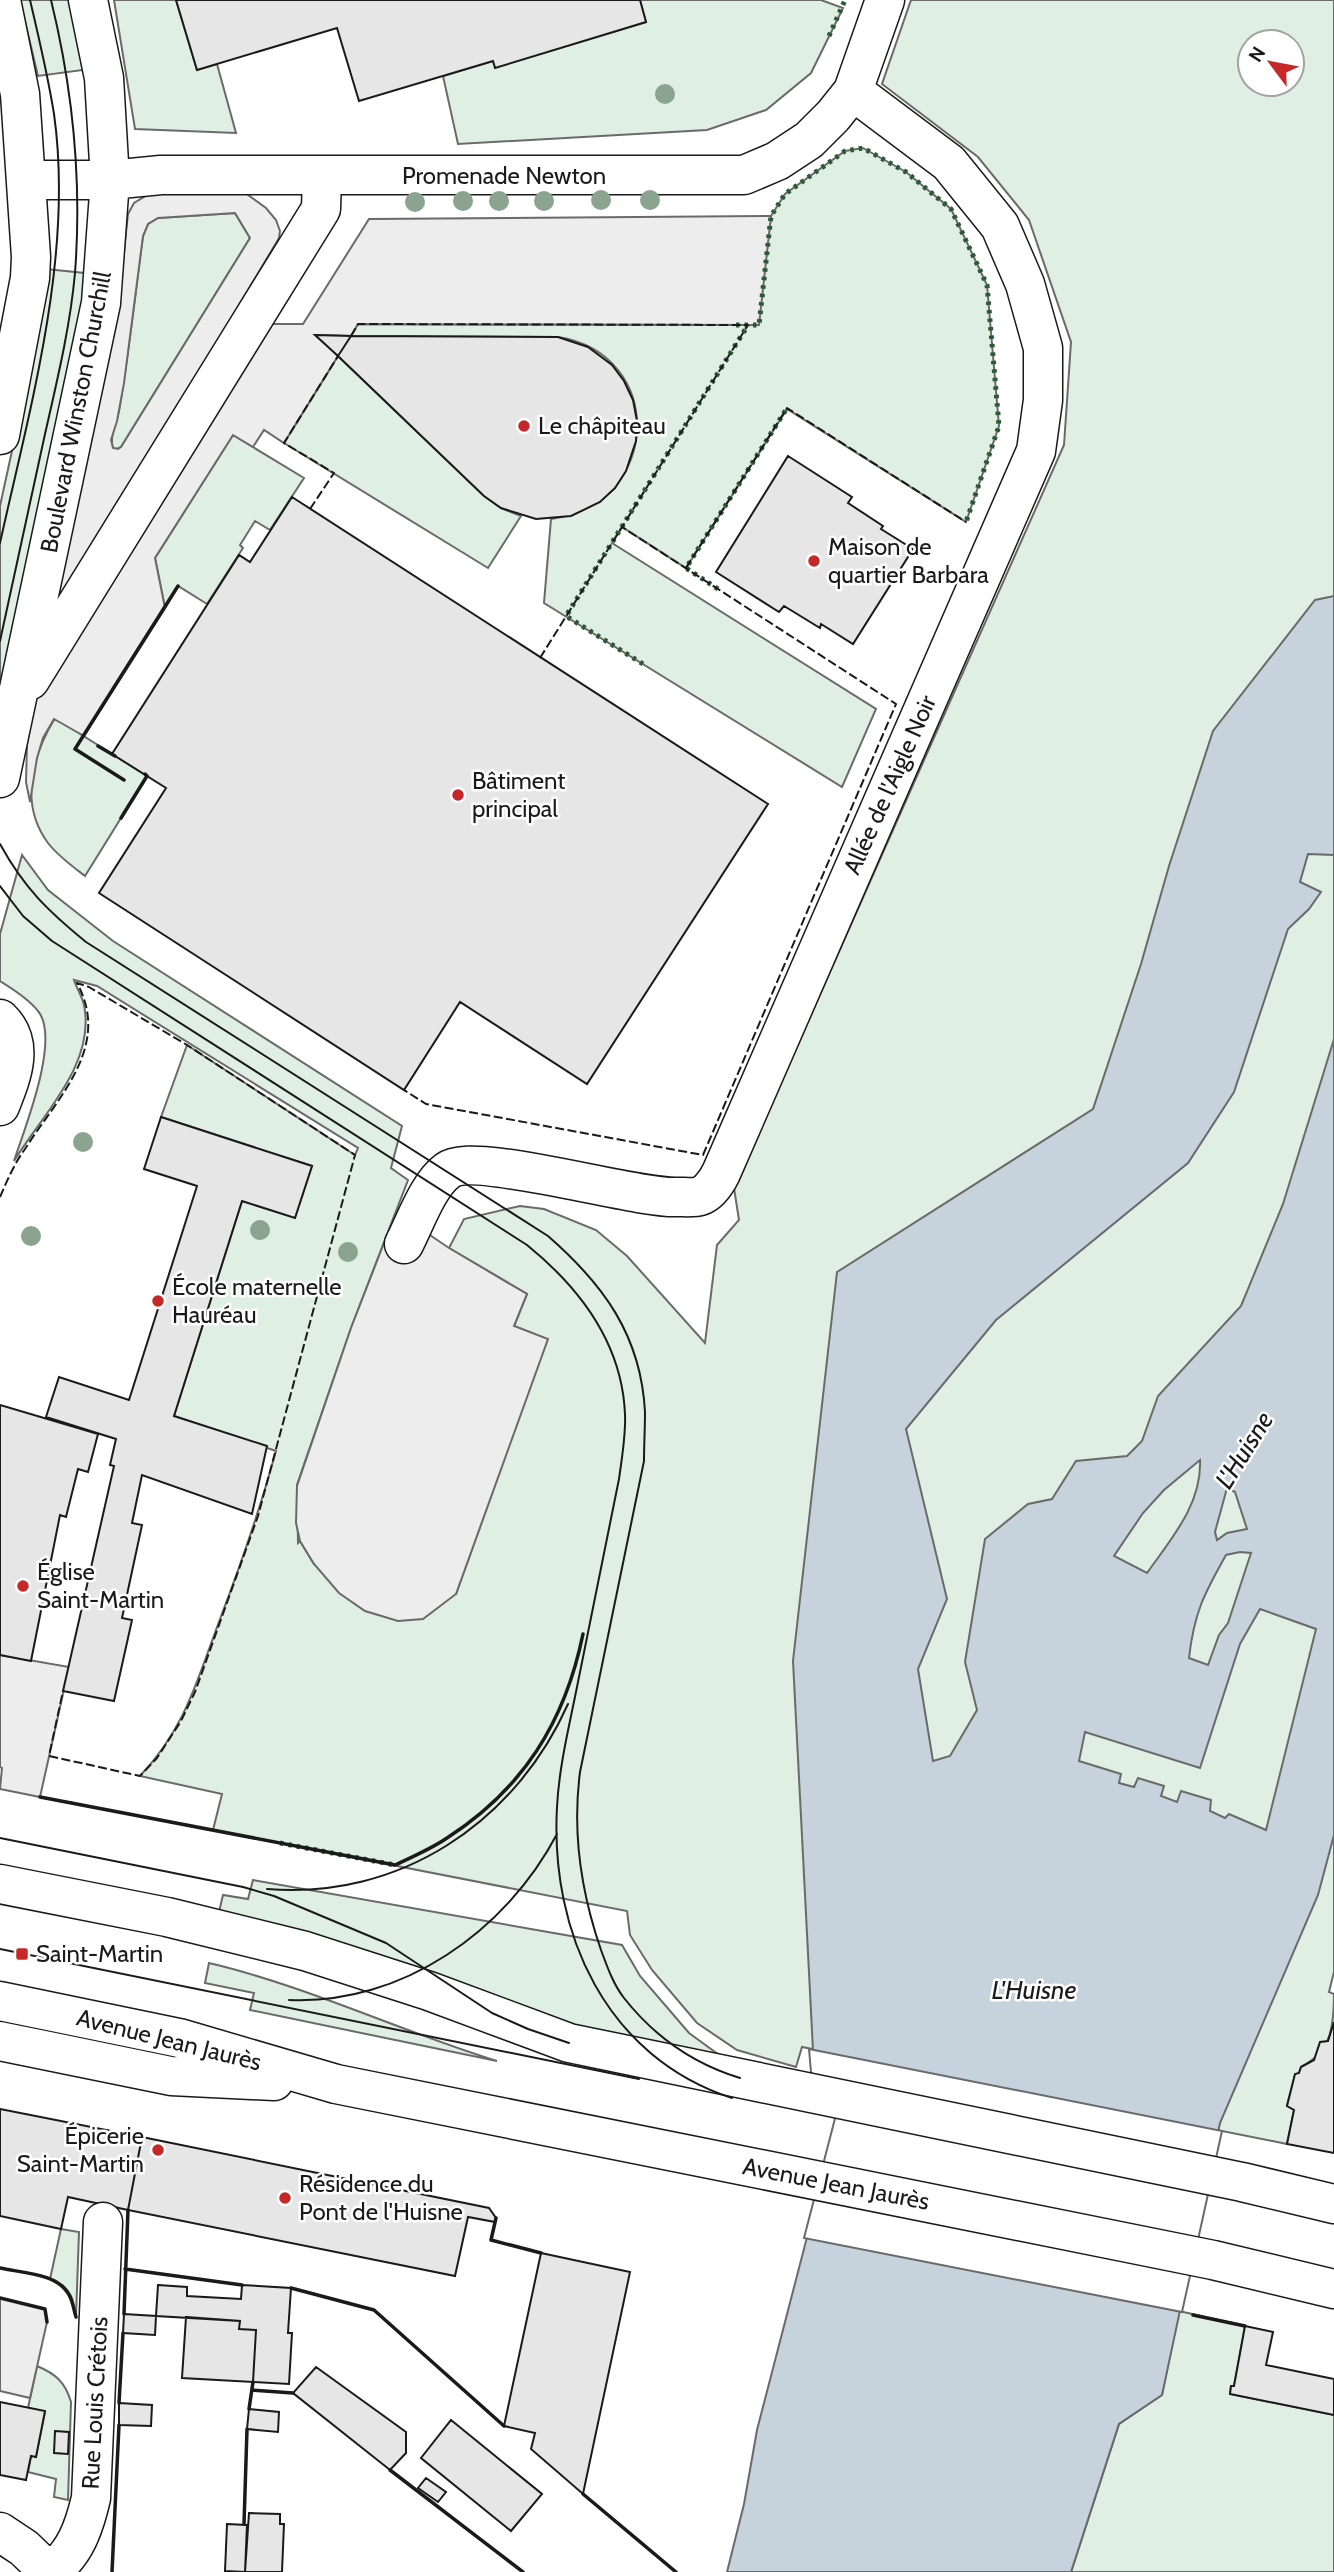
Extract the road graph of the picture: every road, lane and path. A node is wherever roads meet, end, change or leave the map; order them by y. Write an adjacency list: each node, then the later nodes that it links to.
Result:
1 (1, 0): 6 (street)
2 (88, 0): 7 (street, Boulevard Winston Churchill)
3 (885, 0): 4 (street, Promenade Newton)
4 (853, 91): 5 (street, Promenade Newton); 13 (street, Allée de l'Aigle Noir)
5 (322, 177): 7 (street, Promenade Newton); 9 (street)
6 (27, 180): 7 (street, Promenade Newton); 8 (street)
7 (110, 180): 9 (street, Boulevard Winston Churchill)
8 (0, 435)
9 (15, 704): 10 (street, Boulevard Winston Churchill)
10 (0, 778)
11 (0, 1019): 12 (street)
12 (0, 1106)
13 (404, 1244)
14 (0, 1884): 19 (street)
15 (0, 1910): 19 (street)
16 (0, 2001): 18 (street, Avenue Jean Jaurès)
17 (0, 2042): 18 (street, Avenue Jean Jaurès)
18 (336, 2084): 24 (street, Avenue Jean Jaurès)
19 (789, 2099): 20 (street)
20 (1238, 2193): 21 (street); 23 (street)
21 (1334, 2204)
22 (103, 2221): 26 (street, Rue Louis Crétois)
23 (1334, 2226)
24 (1334, 2289)
25 (0, 2532): 26 (street, Rue Louis Crétois)
26 (49, 2572)

